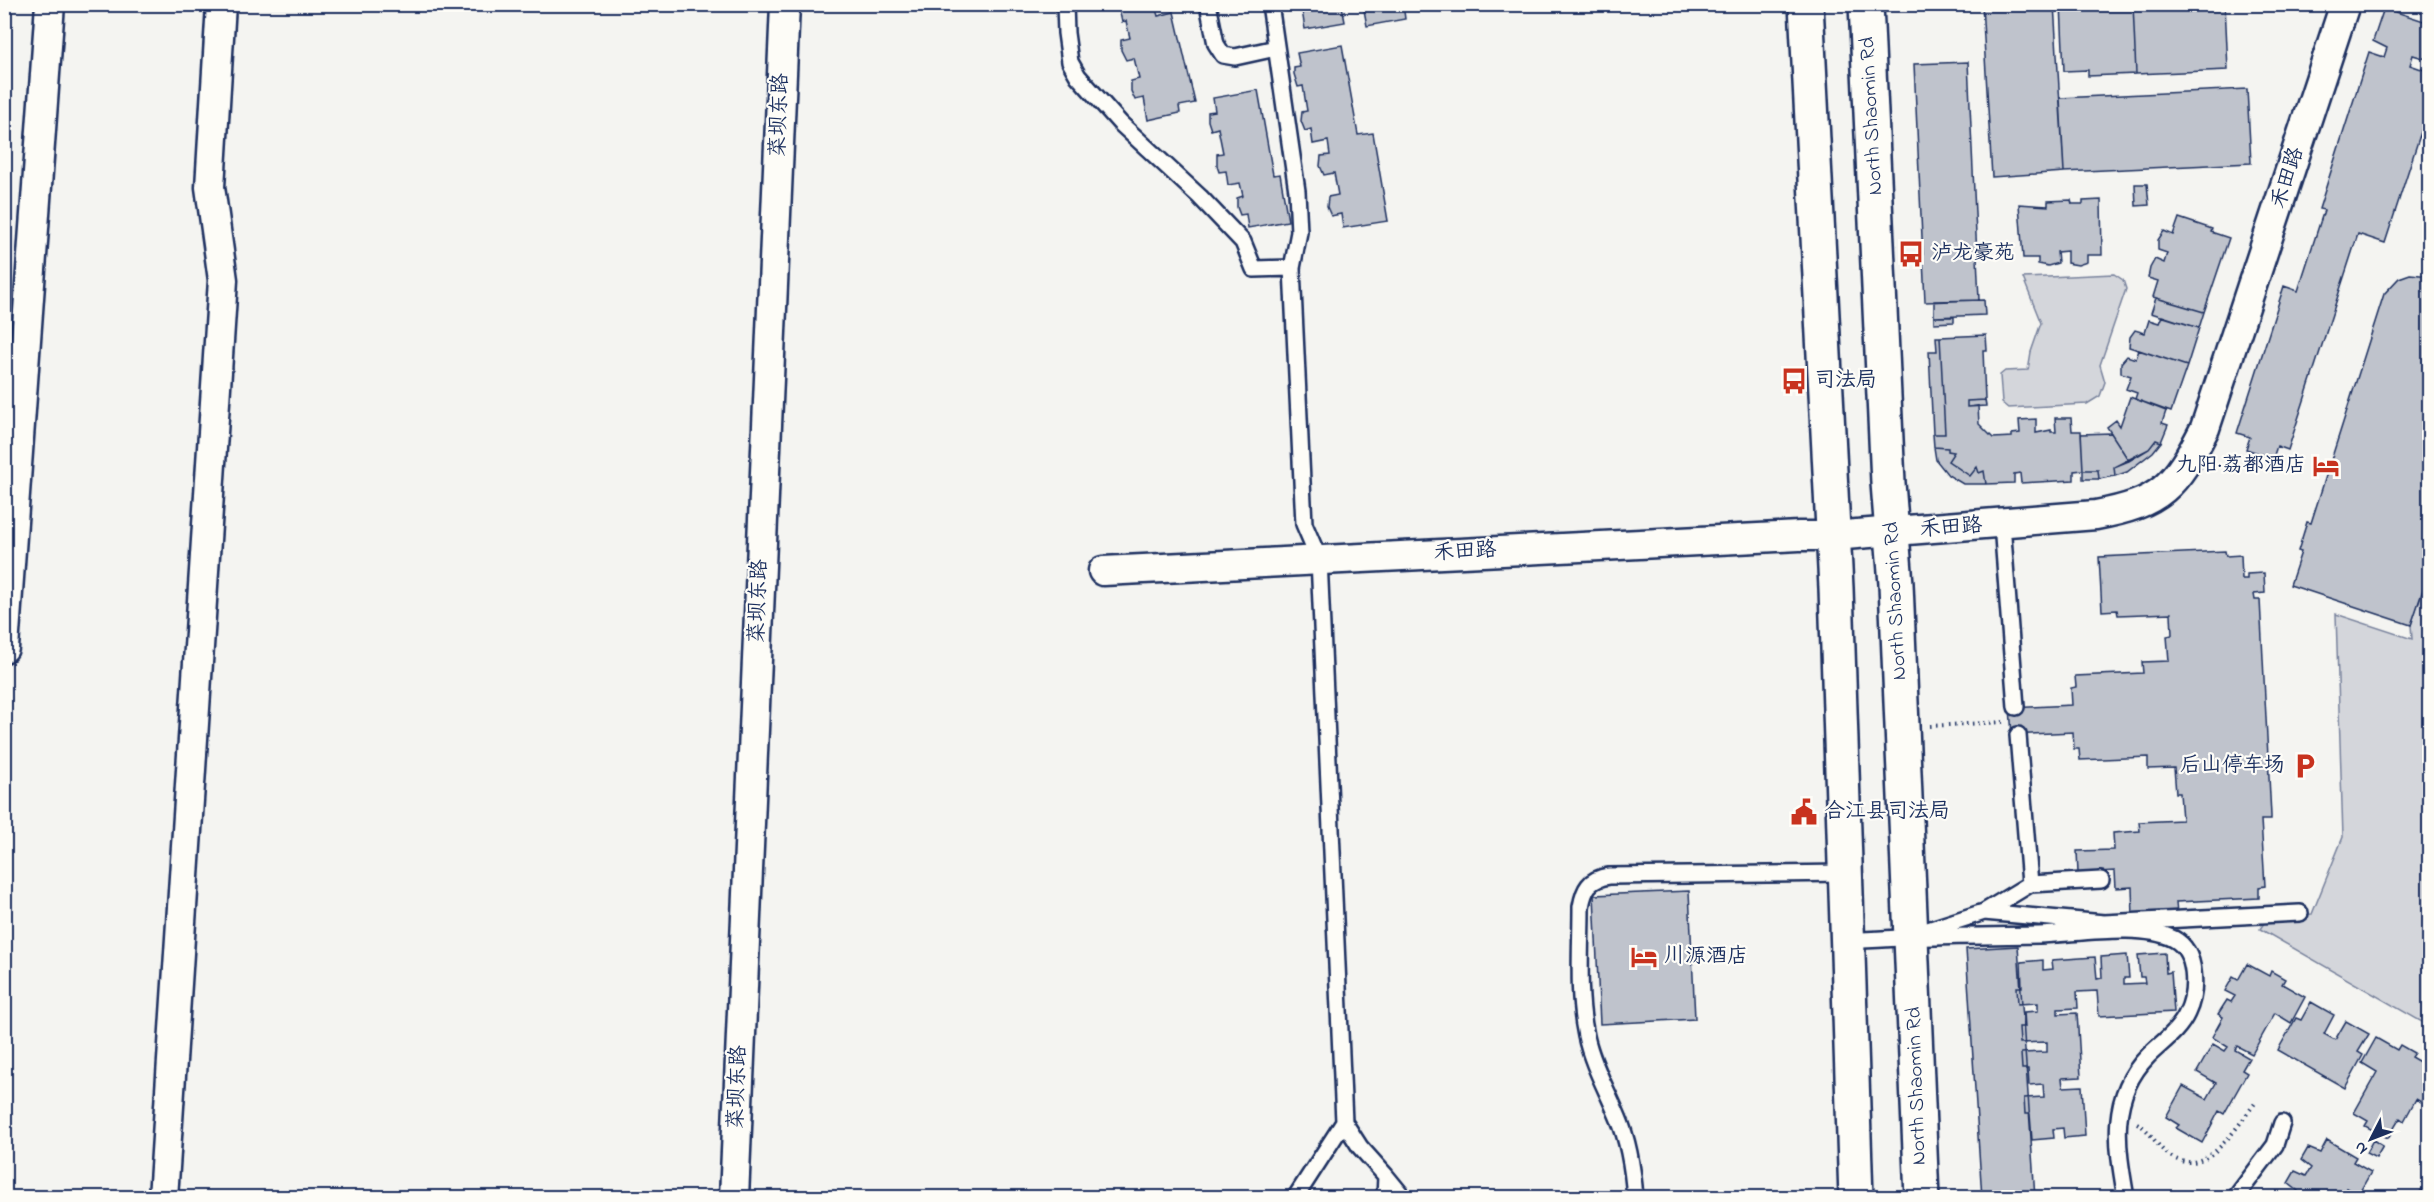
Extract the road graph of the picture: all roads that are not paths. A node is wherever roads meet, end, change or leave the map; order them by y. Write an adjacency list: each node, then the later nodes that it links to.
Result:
1 (50, 4): 17 (street)
2 (221, 4): 31 (street)
3 (785, 4): 32 (street, 菜坝东路)
4 (1065, 4): 11 (lane)
5 (1208, 4): 10 (lane)
6 (1270, 4): 10 (lane)
7 (1806, 4): 14 (main road)
8 (1866, 4): 13 (main road, North Shaomin Rd)
9 (2345, 4): 12 (street, 禾田路)
10 (1276, 48): 11 (lane)
11 (1292, 268): 15 (lane)
12 (2002, 524): 13 (street, 禾田路); 18 (lane)
13 (1892, 532): 14 (street, 禾田路); 25 (main road, North Shaomin Rd)
14 (1832, 536): 15 (street, 禾田路); 20 (main road)
15 (1319, 559): 16 (street, 禾田路); 27 (lane)
16 (1103, 571)
17 (4, 648)
18 (2016, 707)
19 (2018, 735): 22 (lane)
20 (1844, 873): 26 (main road); 36 (lane)
21 (2101, 880): 22 (lane)
22 (2030, 884): 23 (lane)
23 (1984, 912): 24 (lane); 25 (lane)
24 (2300, 913)
25 (1911, 936): 26 (lane); 38 (main road, North Shaomin Rd); 39 (lane)
26 (1848, 941): 37 (main road)
27 (1344, 1122): 29 (lane); 33 (lane)
28 (2282, 1123): 40 (lane)
29 (1386, 1176): 34 (lane); 35 (lane)
30 (2430, 1194): 41 (lane)
31 (163, 1197)
32 (734, 1197)
33 (1295, 1197)
34 (1384, 1197)
35 (1404, 1197)
36 (1635, 1197)
37 (1856, 1197)
38 (1922, 1197)
39 (2126, 1197)
40 (2235, 1197)
41 (2427, 1197)

